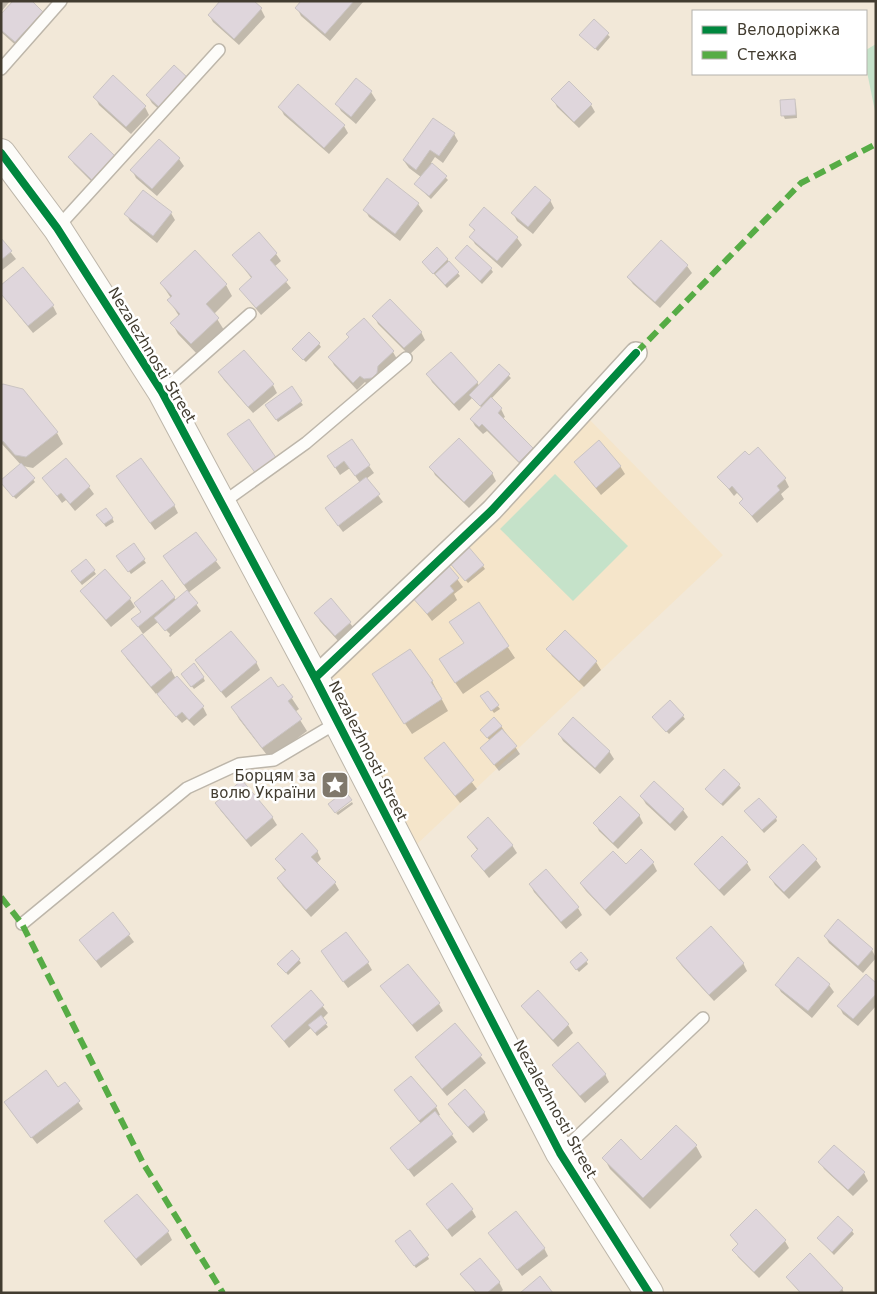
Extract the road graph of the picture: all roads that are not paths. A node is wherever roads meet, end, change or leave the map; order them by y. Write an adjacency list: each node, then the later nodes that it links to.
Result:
1 (60, 1): 3 (lane)
2 (219, 50): 5 (lane)
3 (1, 69)
4 (1, 152): 5 (street, Nezalezhnosti Street)
5 (57, 228): 9 (street, Nezalezhnosti Street)
6 (250, 314): 9 (lane)
7 (636, 353): 11 (street)
8 (406, 358): 10 (lane)
9 (162, 392): 10 (street, Nezalezhnosti Street)
10 (221, 504): 11 (street, Nezalezhnosti Street)
11 (315, 678): 12 (street, Nezalezhnosti Street)
12 (338, 722): 13 (lane); 15 (street, Nezalezhnosti Street)
13 (22, 924)
14 (702, 1018): 15 (lane)
15 (560, 1153): 16 (street, Nezalezhnosti Street)
16 (649, 1293)

